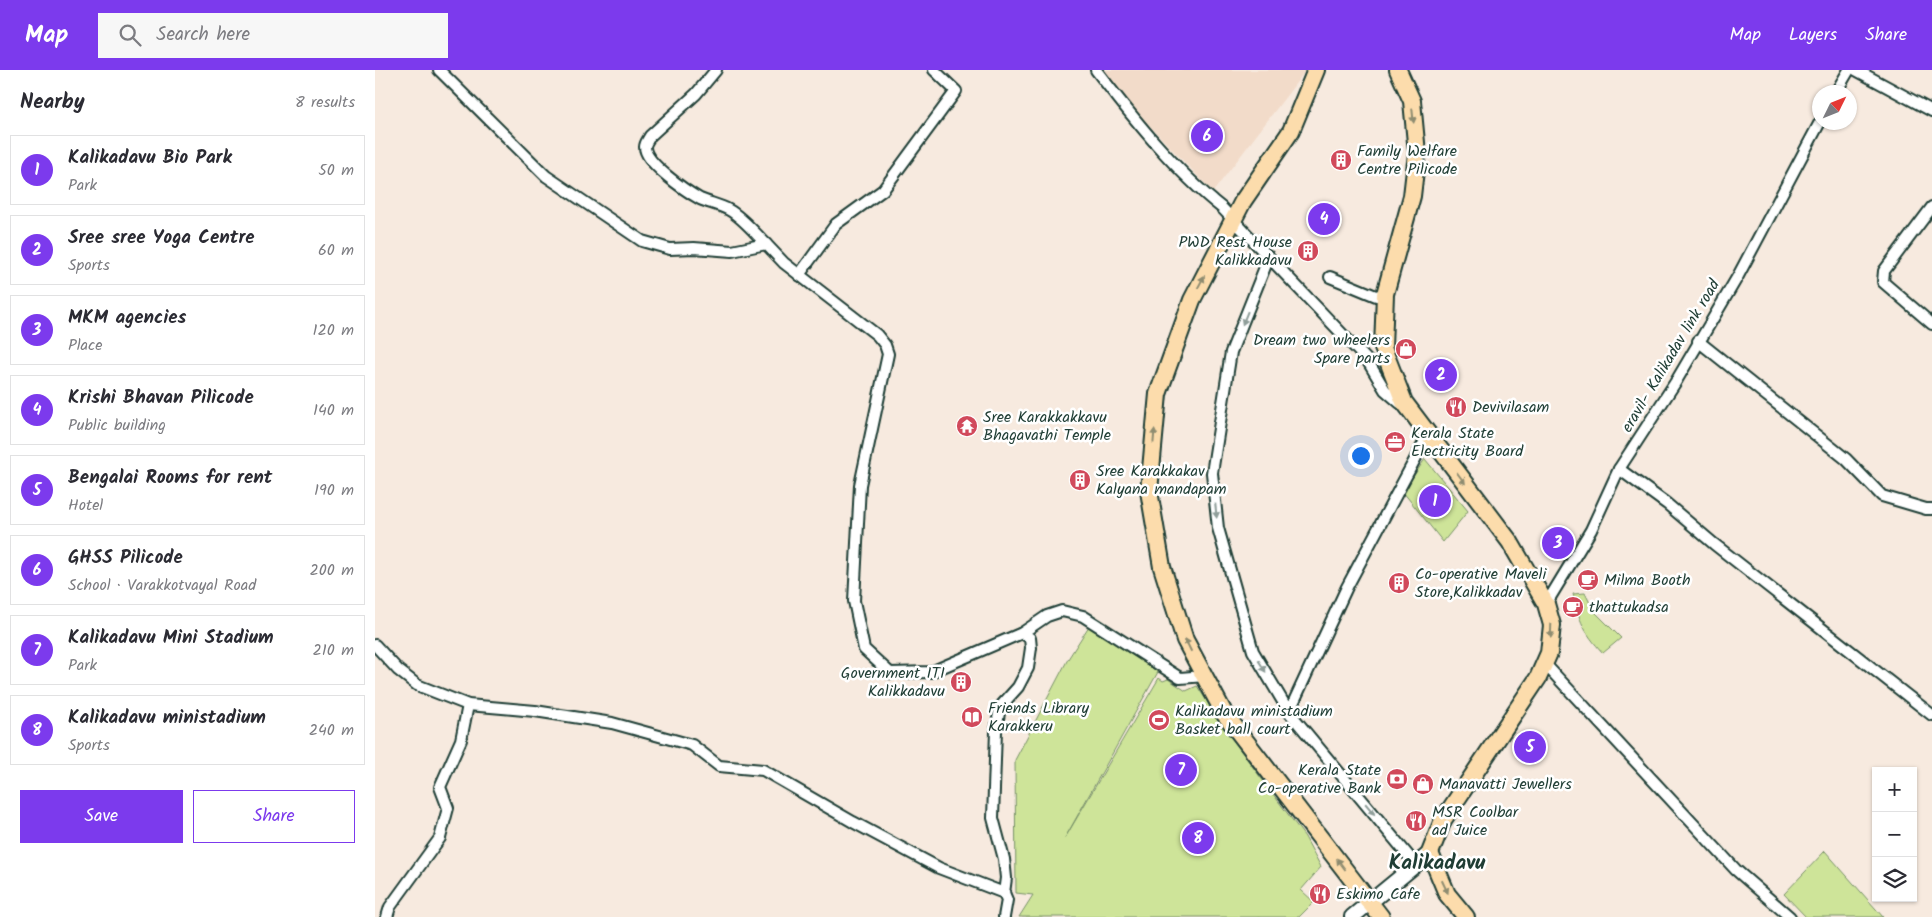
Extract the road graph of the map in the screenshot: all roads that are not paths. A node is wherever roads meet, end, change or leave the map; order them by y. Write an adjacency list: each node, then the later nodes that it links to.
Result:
1 (439, 70): 14 (street)
2 (716, 70): 14 (street)
3 (934, 70): 16 (street)
4 (1096, 70): 13 (street)
5 (1316, 70): 13 (highway)
6 (1398, 70): 18 (highway, one-way to 18)
7 (1849, 70): 9 (street)
8 (1856, 70): 10 (street)
9 (1839, 85)
10 (1932, 111)
11 (1816, 130): 20 (street, eravil- Kalikadav link road)
12 (1932, 207): 19 (street)
13 (1234, 220): 15 (street); 29 (highway, one-way to 13)
14 (766, 244): 16 (street)
15 (1269, 256): 21 (street); 31 (street, one-way to 31)
16 (799, 275): 26 (street)
17 (1330, 277): 18 (street)
18 (1385, 294): 21 (highway)
19 (1932, 324)
20 (1698, 341): 23 (street, eravil- Kalikadav link road); 24 (street)
21 (1404, 402): 22 (highway)
22 (1428, 435): 25 (highway, one-way to 25); 31 (street)
23 (1619, 469): 25 (street, eravil- Kalikadav link road); 32 (street)
24 (1932, 509)
25 (1546, 604): 28 (highway, one-way to 28)
26 (1023, 633): 29 (street); 35 (street)
27 (375, 645): 30 (street)
28 (1545, 664): 33 (highway); 42 (street)
29 (1205, 676): 36 (highway, one-way to 29)
30 (468, 705): 35 (street); 37 (street)
31 (1289, 712): 34 (street, one-way to 34)
32 (1932, 715)
33 (1430, 854): 34 (main road); 41 (highway, one-way to 41)
34 (1416, 865): 36 (main road)
35 (1004, 893): 38 (street)
36 (1369, 904): 39 (main road); 40 (highway)
37 (387, 917)
38 (1004, 917)
39 (1352, 917)
40 (1381, 917)
41 (1466, 917)
42 (1790, 917)

